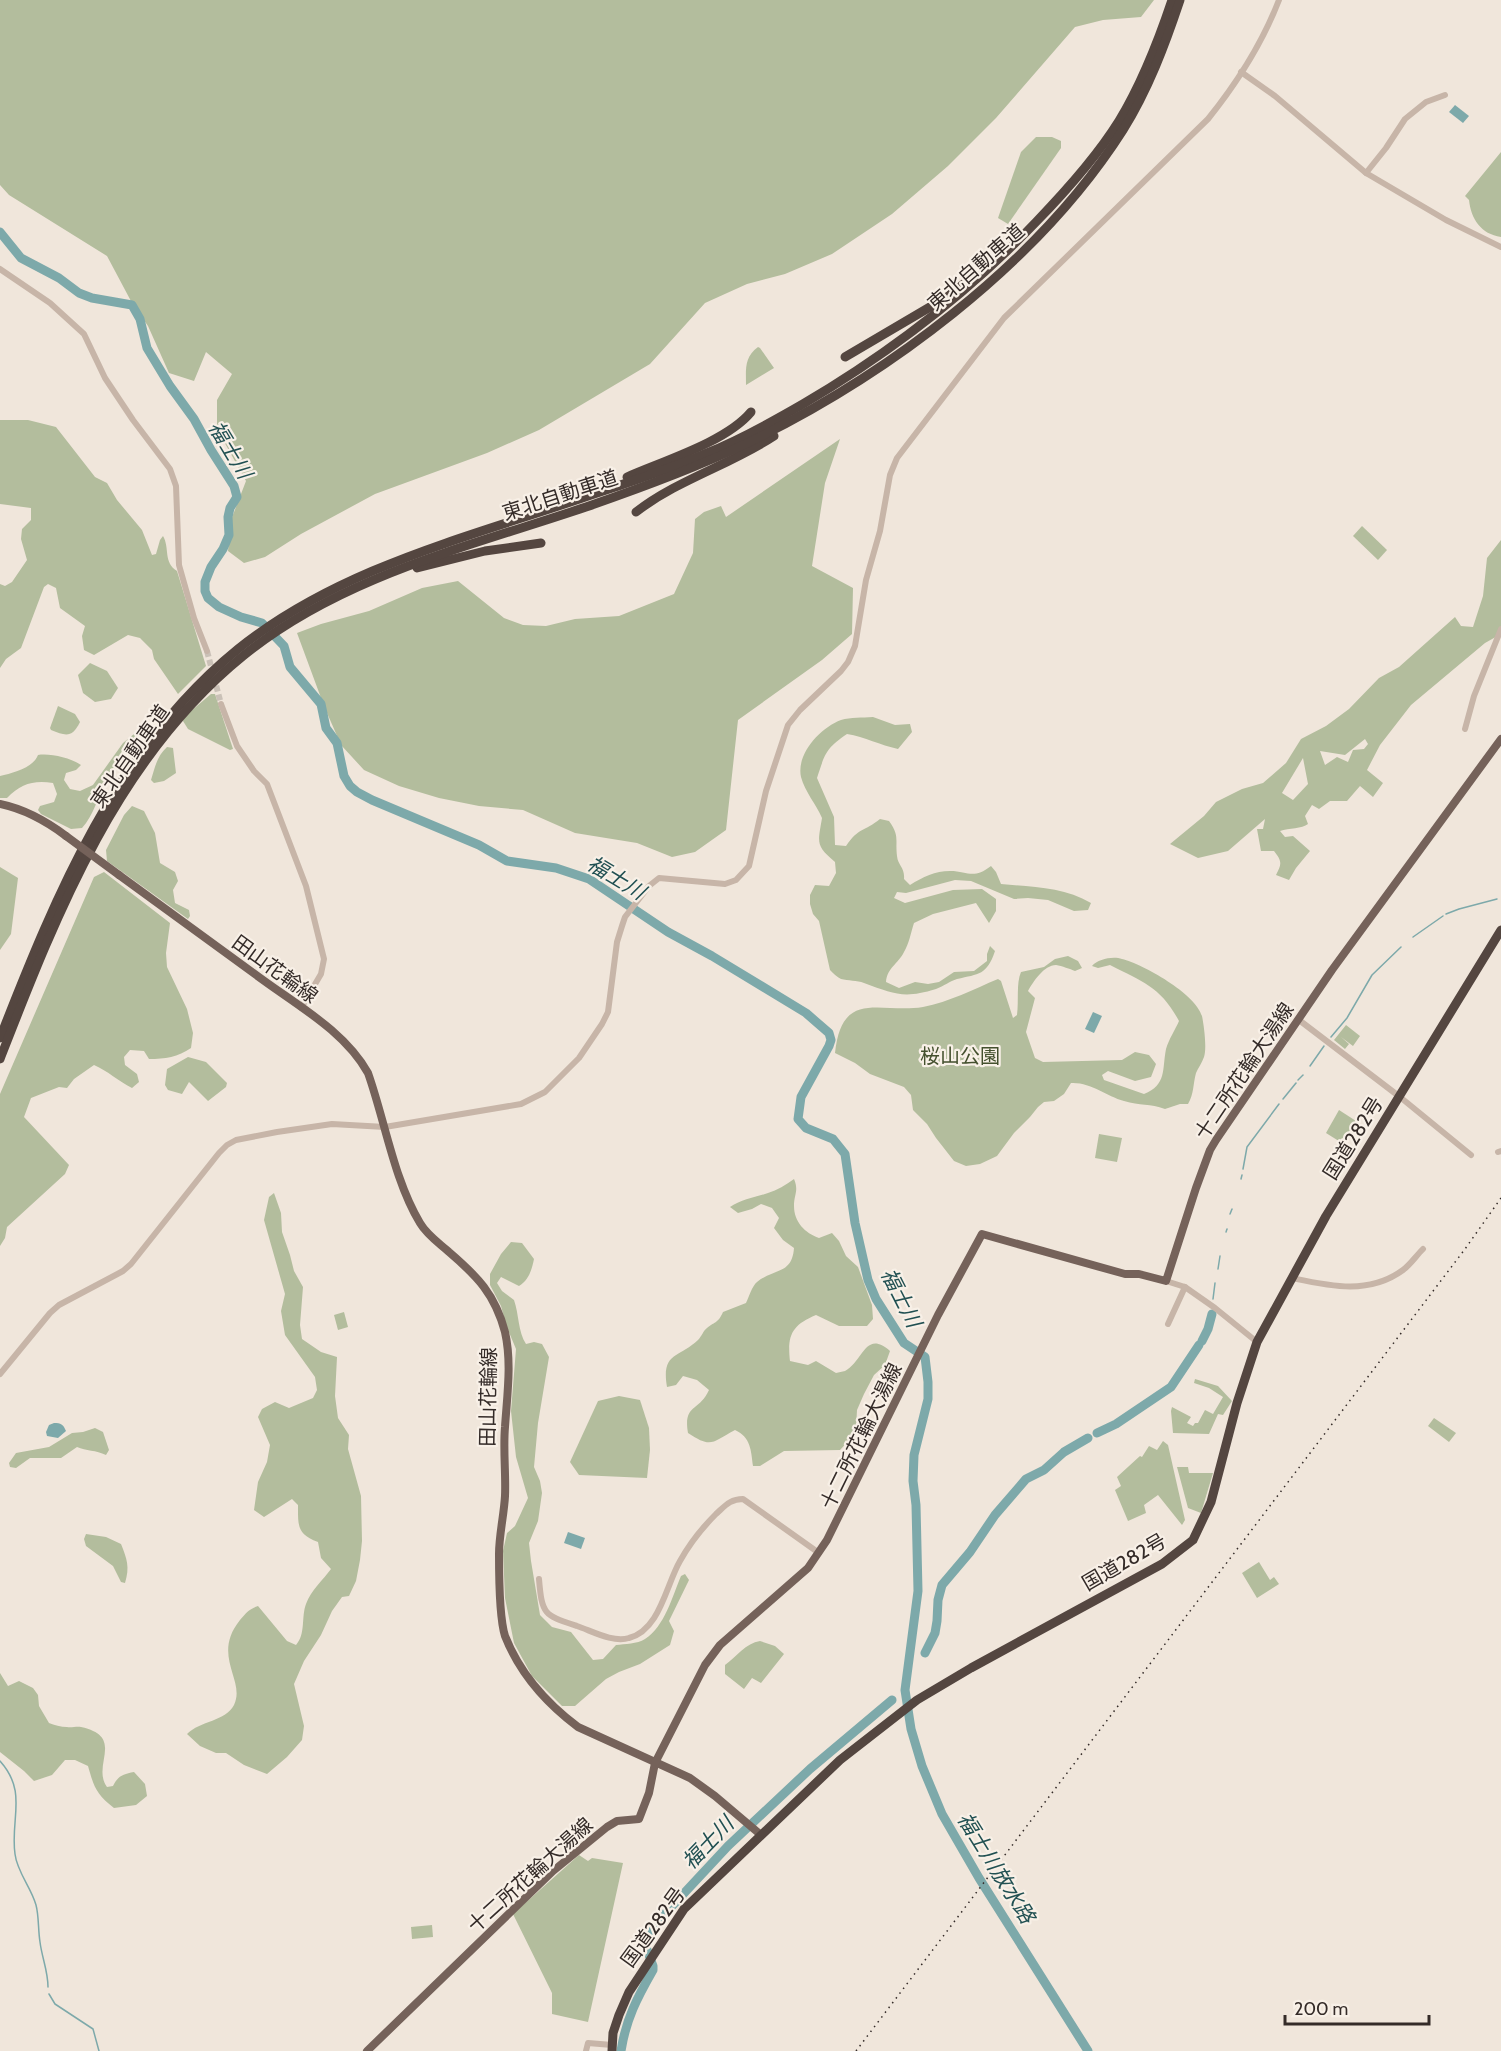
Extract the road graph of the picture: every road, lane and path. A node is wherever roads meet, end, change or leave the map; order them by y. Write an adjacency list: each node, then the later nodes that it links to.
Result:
1 (1172, 0): 7 (highway, 東北自動車道)
2 (1180, 0): 11 (highway, 東北自動車道)
3 (1279, 0): 4 (street)
4 (1241, 72): 6 (street); 31 (street)
5 (1445, 95): 6 (street)
6 (1366, 173): 8 (street)
7 (1017, 241): 10 (highway); 13 (highway, 東北自動車道)
8 (1501, 248)
9 (0, 269): 20 (street)
10 (846, 357)
11 (844, 390): 14 (highway); 16 (highway, 東北自動車道)
12 (751, 412): 13 (highway)
13 (553, 508): 17 (highway, 東北自動車道)
14 (636, 512)
15 (541, 543): 16 (highway)
16 (374, 579): 17 (highway, 東北自動車道)
17 (280, 624): 19 (highway, 東北自動車道)
18 (1501, 629): 22 (street)
19 (263, 636): 28 (highway, 東北自動車道); 29 (highway, 東北自動車道)
20 (207, 651)
21 (221, 704): 26 (street)
22 (1465, 729)
23 (1501, 739): 27 (main road, 十二所花輪大湯線)
24 (0, 804): 26 (main road, 田山花輪線, bridge)
25 (1501, 930): 30 (highway, 国道282号)
26 (301, 1008): 31 (main road, 田山花輪線)
27 (1299, 1020): 30 (street); 35 (main road, 十二所花輪大湯線)
28 (0, 1038)
29 (0, 1059)
30 (1400, 1097): 32 (street); 34 (highway, 国道282号)
31 (385, 1127): 39 (street); 42 (main road, 田山花輪線)
32 (1471, 1155)
33 (1423, 1250): 34 (street)
34 (1292, 1278): 38 (highway, 国道282号)
35 (1166, 1281): 36 (street); 40 (main road, 十二所花輪大湯線)
36 (1185, 1287): 37 (street); 38 (street)
37 (1168, 1324)
38 (1257, 1342): 43 (highway, 国道282号)
39 (0, 1374)
40 (819, 1553): 41 (street); 42 (main road, 十二所花輪大湯線)
41 (538, 1580)
42 (655, 1762): 43 (main road, 田山花輪線); 45 (main road, 十二所花輪大湯線)
43 (758, 1832): 44 (highway, 国道282号)
44 (612, 2048): 46 (street)
45 (367, 2051)
46 (586, 2051)

